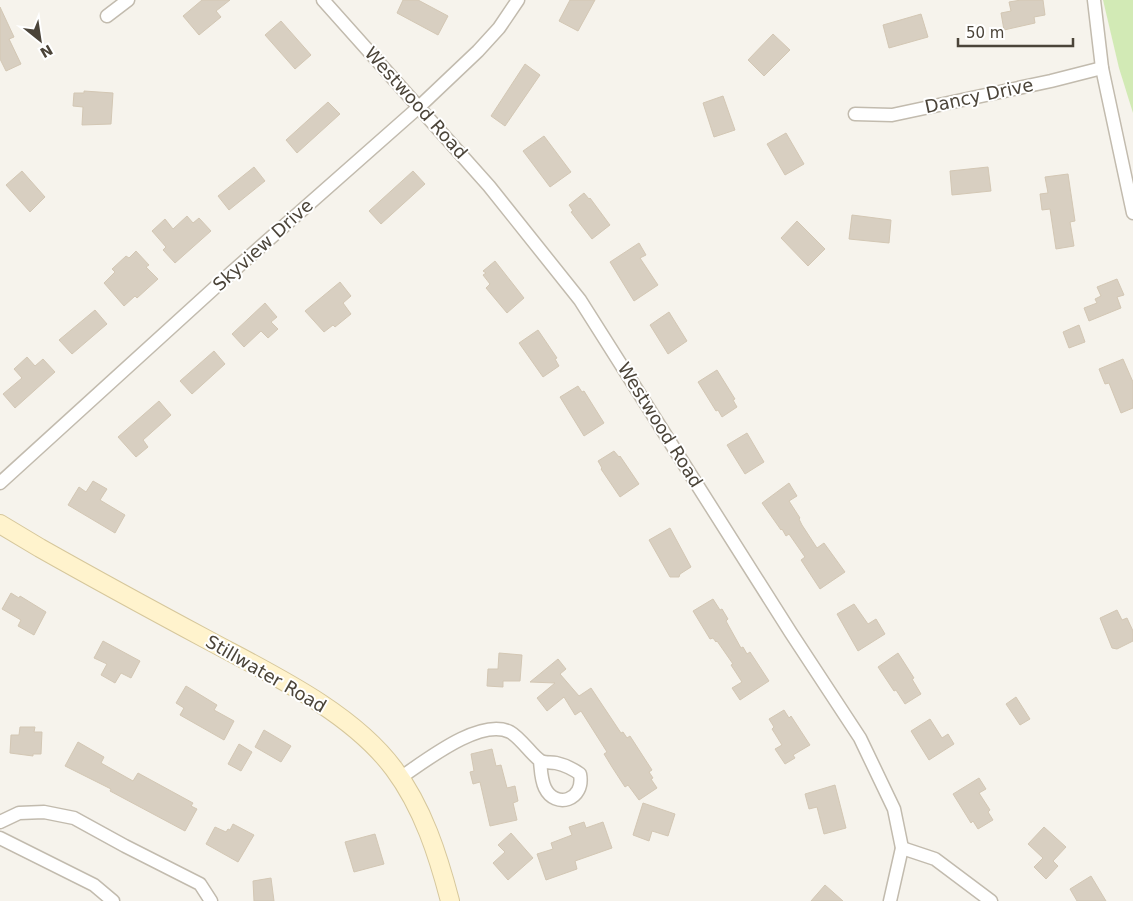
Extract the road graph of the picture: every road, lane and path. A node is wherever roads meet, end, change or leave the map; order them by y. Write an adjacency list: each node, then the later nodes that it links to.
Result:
1 (128, 0): 5 (street)
2 (323, 0): 7 (street, Westwood Road)
3 (518, 0): 7 (street, Skyview Drive)
4 (1094, 0): 6 (street)
5 (107, 16)
6 (1102, 68): 8 (street, Dancy Drive); 9 (street)
7 (420, 106): 10 (street, Skyview Drive); 16 (street, Westwood Road)
8 (856, 114)
9 (1133, 213)
10 (0, 483)
11 (0, 524): 13 (main road, Stillwater Road)
12 (540, 761): 13 (street)
13 (400, 778): 19 (main road, Stillwater Road)
14 (0, 822): 18 (street)
15 (0, 838): 17 (street)
16 (902, 848): 20 (street, Westwood Road); 21 (street)
17 (113, 901)
18 (211, 901)
19 (450, 901)
20 (890, 901)
21 (991, 901)

